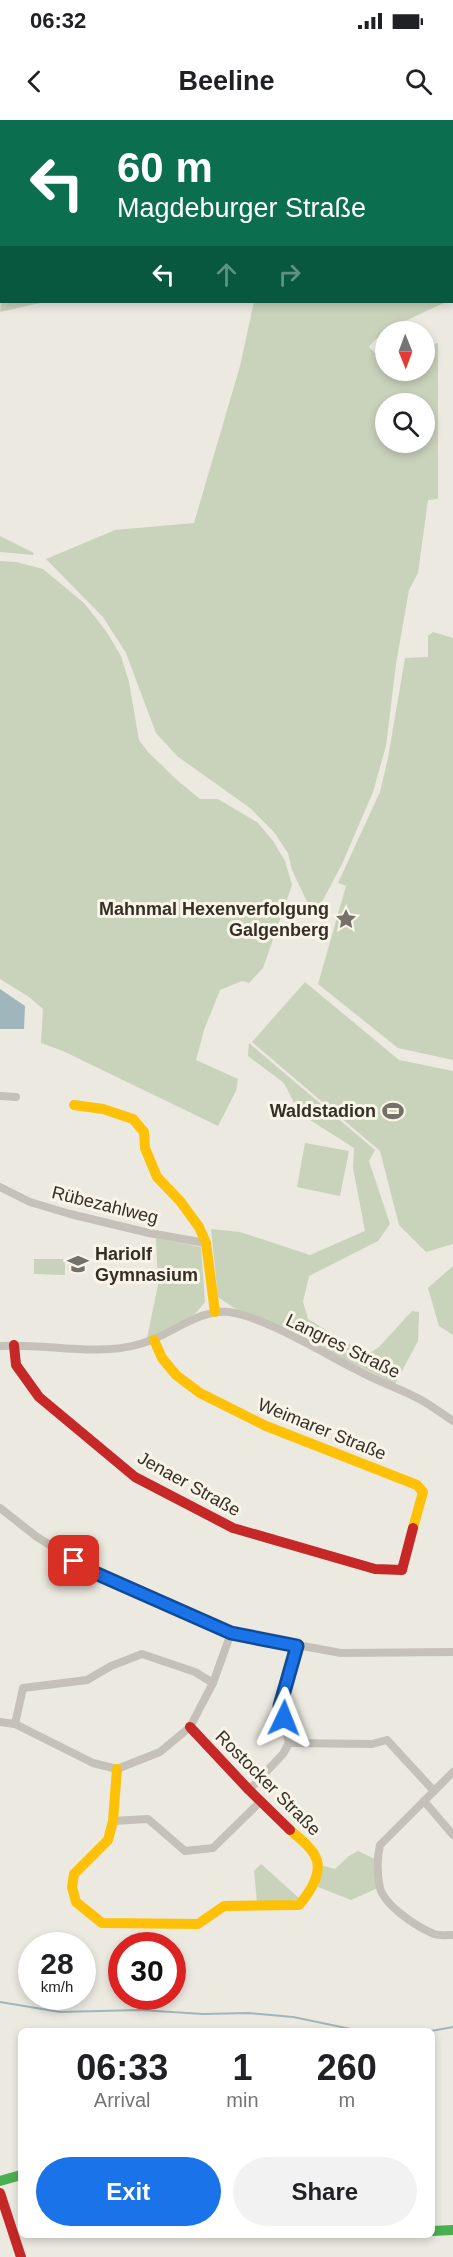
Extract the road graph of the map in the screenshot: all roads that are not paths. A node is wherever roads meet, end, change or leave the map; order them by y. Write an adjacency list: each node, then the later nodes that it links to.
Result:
1 (0, 1096): 2 (street)
2 (16, 1097)
3 (74, 1105): 5 (street)
4 (0, 1186): 5 (street, Rübezahlweg)
5 (206, 1243): 6 (street)
6 (215, 1312): 7 (street); 10 (street, Langres Straße)
7 (154, 1340): 8 (street); 12 (street, Weimarer Straße)
8 (14, 1345): 9 (street); 12 (street, Jenaer Straße)
9 (0, 1346)
10 (453, 1421)
11 (0, 1508): 13 (street)
12 (402, 1570)
13 (231, 1633): 14 (street); 16 (street)
14 (297, 1646): 15 (street); 20 (street)
15 (453, 1652)
16 (213, 1683): 18 (street); 19 (street)
17 (0, 1722): 18 (street)
18 (15, 1725): 21 (street)
19 (190, 1727): 21 (street); 23 (street, Rostocker Straße)
20 (289, 1743): 23 (street); 24 (street)
21 (117, 1769): 27 (street, Rostocker Straße)
22 (453, 1772): 24 (street)
23 (249, 1790): 25 (street, Rostocker Straße)
24 (434, 1791): 26 (street)
25 (261, 1801): 27 (street); 27 (street, Rostocker Straße)
26 (424, 1801): 28 (street); 29 (street)
27 (113, 1821)
28 (453, 1835)
29 (453, 1935)
30 (18, 2176): 31 (street)
31 (0, 2181)
32 (0, 2193): 35 (street)
33 (453, 2230): 34 (street)
34 (435, 2231)
35 (21, 2257)

